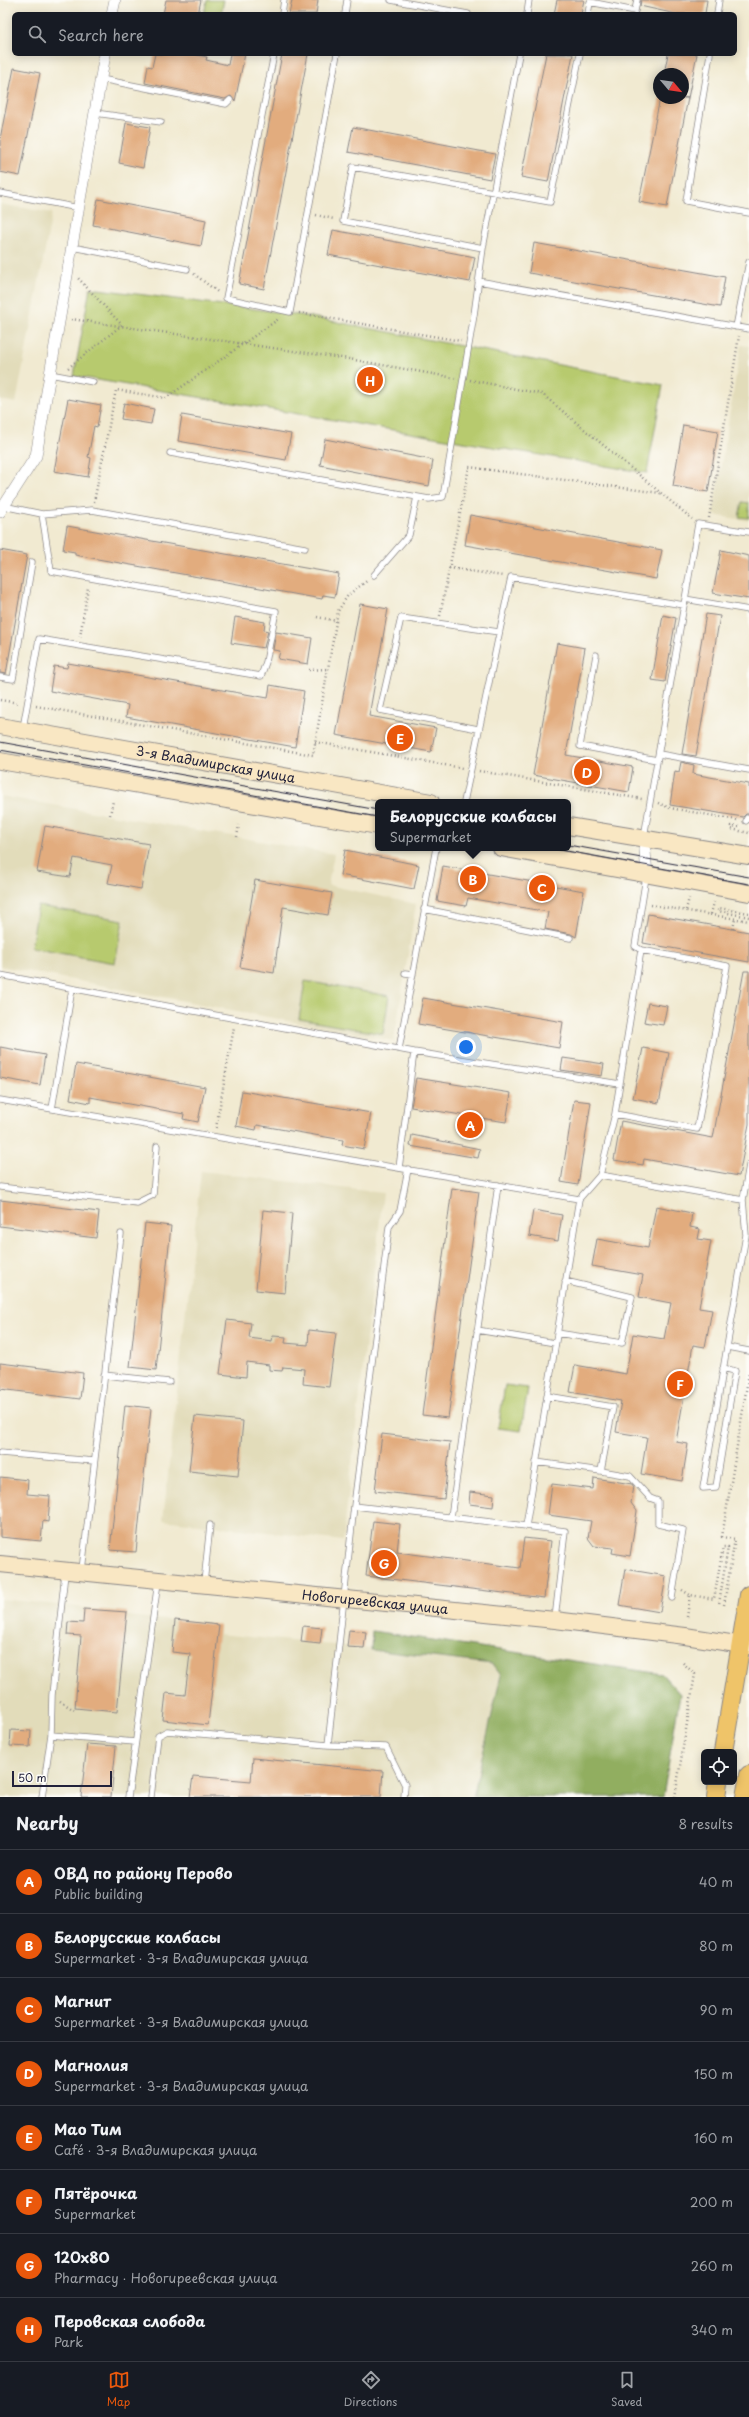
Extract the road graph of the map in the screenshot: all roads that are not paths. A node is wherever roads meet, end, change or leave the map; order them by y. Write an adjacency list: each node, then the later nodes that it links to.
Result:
1 (115, 0): 8 (street)
2 (284, 0): 9 (lane)
3 (347, 0): 10 (lane)
4 (391, 0): 11 (lane)
5 (529, 0): 12 (lane)
6 (638, 0): 13 (lane)
7 (719, 0): 14 (lane)
8 (112, 12)
9 (282, 12)
10 (345, 12)
11 (457, 12)
12 (527, 12)
13 (588, 12)
14 (717, 12)
15 (105, 56): 21 (street)
16 (274, 56): 17 (lane)
17 (337, 56)
18 (519, 56): 26 (lane)
19 (580, 56): 26 (lane)
20 (710, 56): 28 (lane)
21 (101, 79): 22 (lane); 23 (street)
22 (230, 100)
23 (95, 113): 24 (lane); 27 (street)
24 (161, 122)
25 (0, 193): 27 (lane)
26 (494, 193): 30 (lane); 30 (lane)
27 (79, 208): 29 (street)
28 (749, 213)
29 (72, 247): 32 (lane); 36 (street)
30 (483, 248): 33 (lane)
31 (749, 262): 34 (lane)
32 (187, 269)
33 (478, 282): 34 (lane); 39 (lane)
34 (738, 327): 35 (lane)
35 (749, 329)
36 (54, 375): 37 (lane); 40 (street)
37 (93, 382)
38 (170, 453): 39 (lane)
39 (417, 497): 45 (lane)
40 (1, 509): 41 (lane)
41 (42, 514): 43 (lane); 53 (lane)
42 (749, 532): 46 (lane)
43 (305, 548)
44 (32, 562): 50 (lane)
45 (374, 575)
46 (684, 602): 47 (lane); 48 (lane); 54 (lane)
47 (749, 610)
48 (499, 632): 52 (lane); 52 (lane)
49 (596, 655): 56 (lane)
50 (0, 677)
51 (0, 726): 53 (street, 3-я Владимирская улица)
52 (478, 729): 59 (lane)
53 (23, 730): 58 (street, 3-я Владимирская улица)
54 (659, 754): 56 (lane); 57 (lane)
55 (0, 760): 60 (street)
56 (657, 760): 62 (lane)
57 (749, 770)
58 (414, 799)
59 (465, 799)
60 (375, 825)
61 (571, 827): 62 (street)
62 (644, 840): 65 (street); 66 (street)
63 (435, 851): 68 (lane)
64 (518, 851): 66 (street)
65 (749, 856)
66 (647, 874): 67 (street); 70 (lane)
67 (749, 893)
68 (424, 909): 69 (lane); 72 (lane)
69 (570, 938)
70 (641, 950): 77 (lane); 80 (lane)
71 (405, 973): 72 (lane)
72 (413, 974): 75 (lane)
73 (0, 975): 74 (lane)
74 (72, 989): 75 (lane); 79 (lane)
75 (399, 1049): 76 (lane)
76 (414, 1052): 77 (lane); 83 (lane)
77 (620, 1084): 80 (lane)
78 (0, 1100): 79 (lane)
79 (52, 1109): 83 (lane)
80 (615, 1114): 85 (lane)
81 (157, 1146): 87 (lane)
82 (749, 1165): 89 (lane)
83 (399, 1168): 84 (lane)
84 (408, 1169): 86 (lane); 105 (lane)
85 (600, 1175): 88 (lane); 89 (lane)
86 (498, 1185): 88 (lane); 92 (lane)
87 (0, 1187)
88 (578, 1199): 91 (lane)
89 (743, 1200): 95 (lane)
90 (121, 1234): 98 (lane)
91 (565, 1281): 93 (lane); 93 (lane)
92 (477, 1330): 94 (lane); 106 (lane)
93 (557, 1333): 94 (lane)
94 (555, 1343): 100 (lane)
95 (727, 1347): 96 (lane); 97 (lane)
96 (749, 1351)
97 (723, 1368): 97 (lane)
98 (104, 1375): 99 (lane); 102 (lane)
99 (169, 1382)
100 (547, 1396): 103 (lane); 104 (lane)
101 (0, 1453): 102 (lane)
102 (94, 1461): 110 (lane)
103 (536, 1462): 104 (lane); 108 (lane)
104 (601, 1471): 114 (lane)
105 (354, 1506): 106 (lane); 115 (lane)
106 (451, 1517): 108 (lane)
107 (210, 1526): 112 (lane)
108 (526, 1526): 116 (lane)
109 (0, 1564): 110 (street, Новогиреевская улица)
110 (73, 1572): 111 (street, Новогиреевская улица); 118 (lane)
111 (158, 1582): 112 (street, Новогиреевская улица); 119 (lane)
112 (203, 1586): 115 (street, Новогиреевская улица)
113 (749, 1594): 117 (main road)
114 (672, 1598)
115 (344, 1600): 116 (street, Новогиреевская улица); 120 (lane)
116 (555, 1620): 117 (street, Новогиреевская улица)
117 (745, 1646): 121 (main road)
118 (52, 1735): 119 (lane); 124 (lane)
119 (135, 1742): 125 (lane)
120 (328, 1745): 126 (lane); 127 (lane)
121 (724, 1749)
122 (749, 1775): 129 (main road)
123 (718, 1785): 128 (main road)
124 (42, 1797)
125 (128, 1797)
126 (151, 1797)
127 (404, 1797)
128 (716, 1797)
129 (745, 1797)

